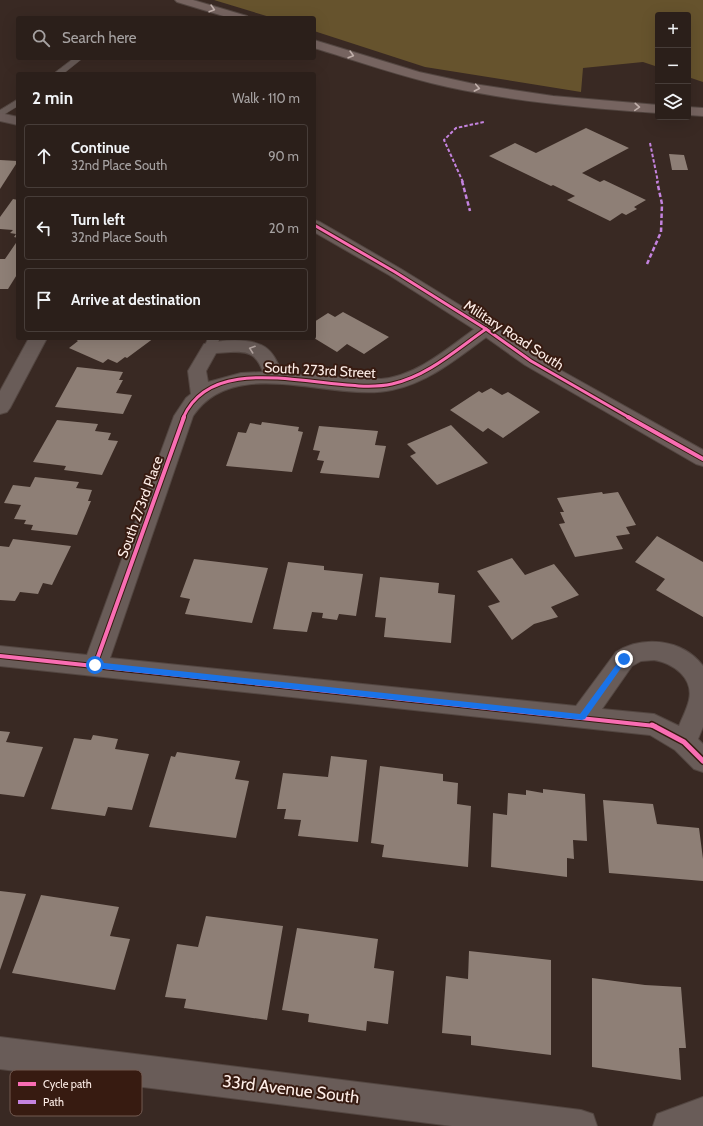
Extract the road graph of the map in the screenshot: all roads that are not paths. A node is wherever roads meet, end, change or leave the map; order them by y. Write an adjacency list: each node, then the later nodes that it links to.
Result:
1 (181, 0): 2 (highway, one-way to 2)
2 (236, 16)
3 (316, 45): 7 (highway, one-way to 7)
4 (76, 60): 5 (lane)
5 (60, 72)
6 (16, 104): 8 (lane)
7 (655, 109)
8 (0, 116): 9 (main road)
9 (16, 120)
10 (316, 227): 11 (main road, Military Road South)
11 (486, 329): 15 (street, South 273rd Street); 18 (main road, Military Road South)
12 (37, 340): 17 (street)
13 (212, 343): 15 (street, South 273rd Street, one-way to 13); 16 (street, South 273rd Street)
14 (234, 379): 15 (street, South 273rd Street); 16 (street, South 273rd Place)
15 (275, 379)
16 (201, 395): 20 (street, South 273rd Place)
17 (0, 408)
18 (703, 459)
19 (0, 656): 20 (street)
20 (95, 665): 21 (street)
21 (582, 717): 22 (street); 22 (street)
22 (684, 742): 23 (street)
23 (703, 761)
24 (0, 1052): 25 (street, 33rd Avenue South)
25 (141, 1070)
26 (142, 1070): 28 (street, 33rd Avenue South)
27 (703, 1113): 29 (street)
28 (581, 1126)
29 (669, 1126)

